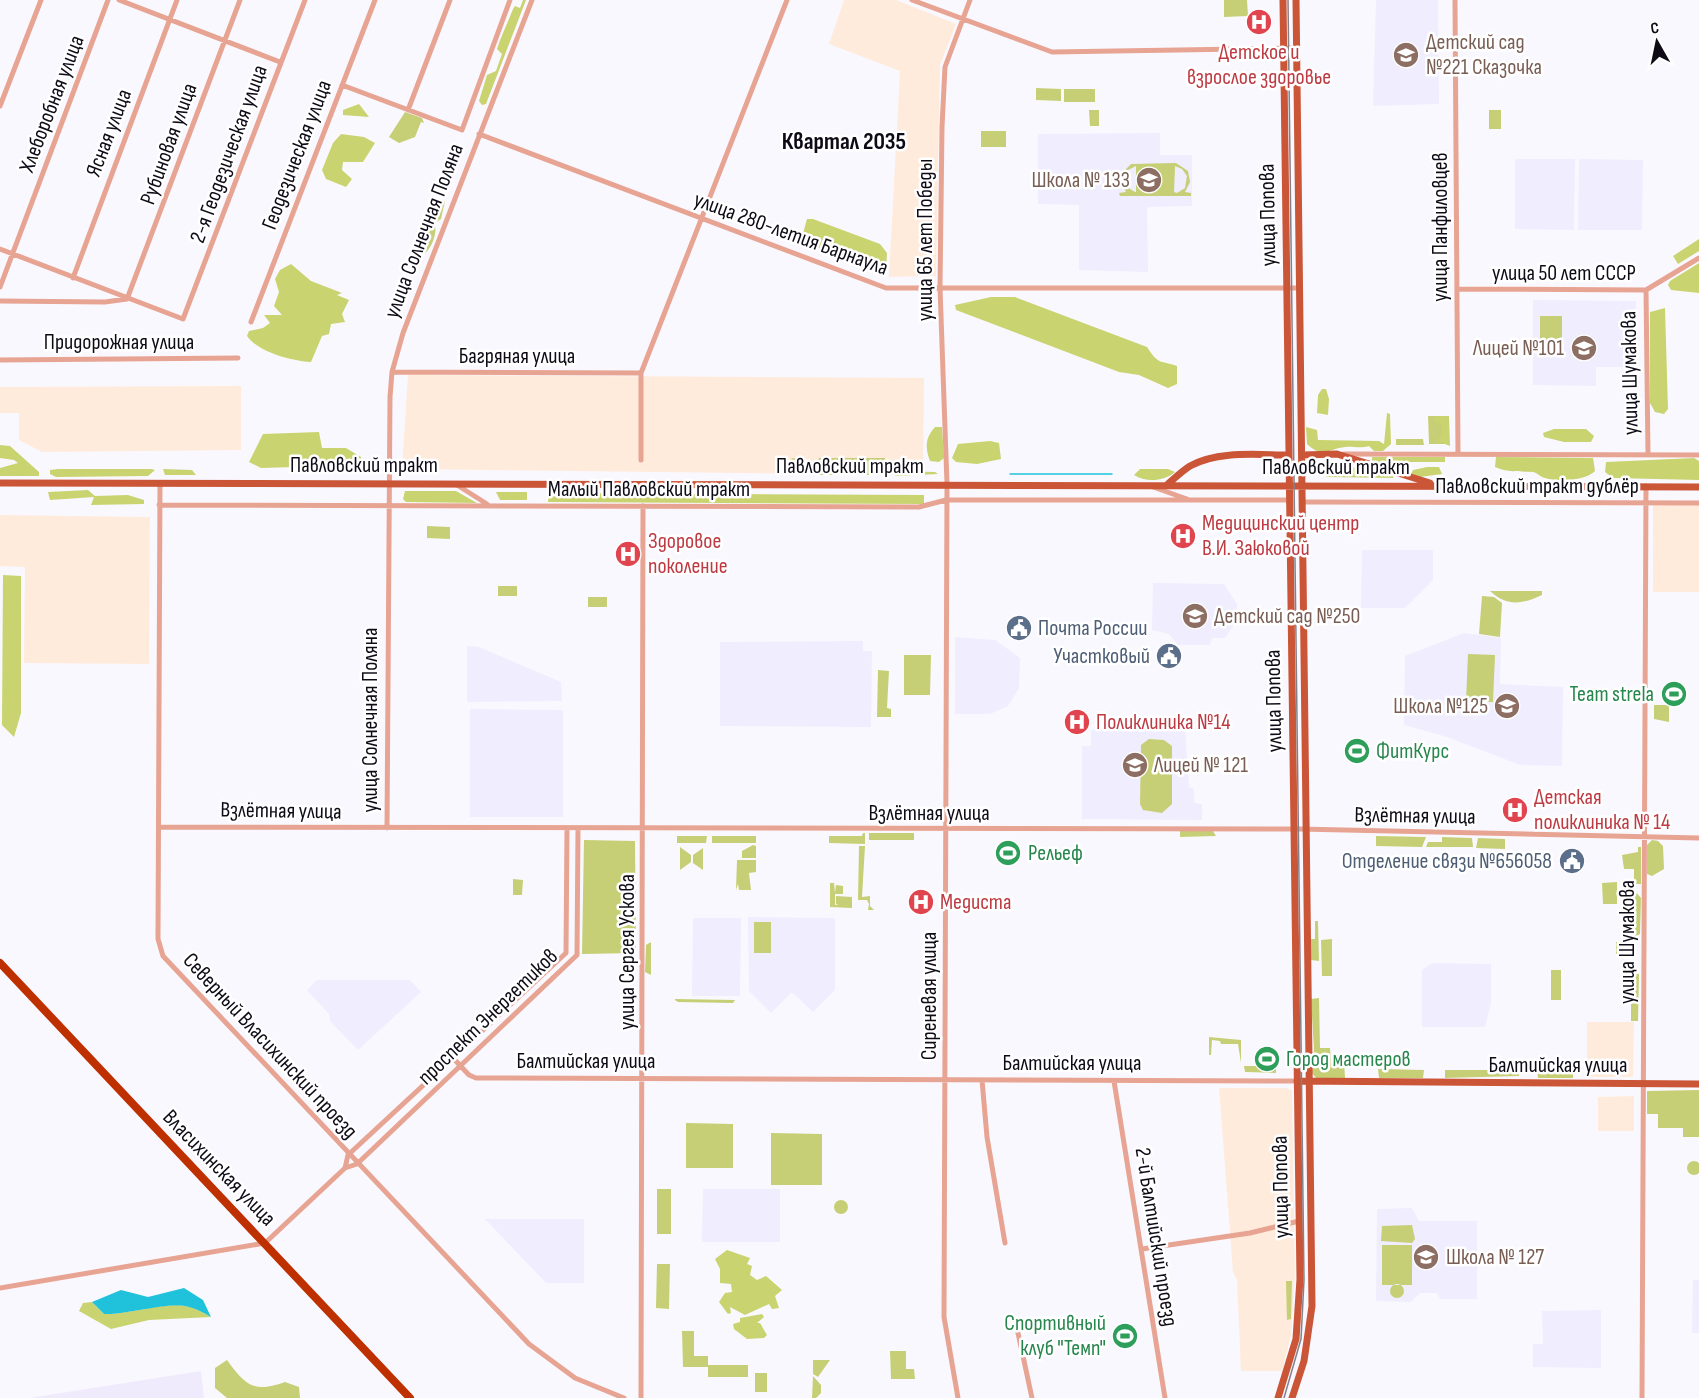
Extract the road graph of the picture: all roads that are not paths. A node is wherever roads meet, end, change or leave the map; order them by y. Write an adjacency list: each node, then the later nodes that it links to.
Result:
1 (41, 0): 24 (street)
2 (108, 0): 29 (street, Хлеборобная улица)
3 (119, 0): 17 (street)
4 (177, 0): 17 (street, Ясная улица)
5 (240, 0): 19 (street, Рубиновая улица)
6 (305, 0): 22 (street, 2-я Геодезическая улица)
7 (375, 0): 23 (street, Геодезическая улица)
8 (450, 0): 25 (street)
9 (510, 0): 25 (street)
10 (531, 0): 26 (street, улица Солнечная Поляна)
11 (787, 0): 27 (street)
12 (912, 0): 18 (street)
13 (970, 0): 18 (street, улица 65 лет Победы)
14 (1283, 0): 20 (main road, улица Попова)
15 (1296, 0): 21 (main road, улица Попова)
16 (1455, 0): 36 (street, улица Панфиловцев)
17 (170, 19): 19 (street); 31 (street, Ясная улица)
18 (962, 20): 20 (street); 33 (street, улица 65 лет Победы)
19 (225, 40): 22 (street); 38 (street, Рубиновая улица)
20 (1284, 48): 21 (street); 35 (main road, улица Попова)
21 (1297, 48): 34 (main road, улица Попова)
22 (280, 62): 38 (street, 2-я Геодезическая улица)
23 (342, 86): 25 (street); 40 (street, Геодезическая улица)
24 (0, 106)
25 (408, 110)
26 (479, 134): 27 (street, улица 280-летия Барнаула); 45 (street, улица Солнечная Поляна)
27 (701, 219): 33 (street, улица 280-летия Барнаула); 46 (street)
28 (0, 249): 29 (street)
29 (13, 255): 31 (street); 32 (street, Хлеборобная улица)
30 (1699, 258): 37 (street, улица 50 лет СССР)
31 (73, 278): 38 (street)
32 (0, 287)
33 (940, 288): 35 (street, улица 280-летия Барнаула); 58 (street, улица 65 лет Победы)
34 (1299, 288): 35 (street, улица 280-летия Барнаула); 42 (main road, улица Попова)
35 (1287, 290): 41 (main road, улица Попова)
36 (1457, 290): 37 (street, улица 50 лет СССР); 48 (street, улица Панфиловцев)
37 (1646, 290): 51 (street, улица Шумакова)
38 (127, 299): 39 (street)
39 (0, 301)
40 (252, 322)
41 (1288, 350): 42 (main road); 49 (main road, улица Попова)
42 (1300, 350): 50 (main road, улица Попова)
43 (238, 358): 44 (street, Придорожная улица)
44 (0, 360)
45 (392, 372): 46 (street, Багряная улица); 56 (street, улица Солнечная Поляна)
46 (641, 373): 53 (street)
47 (1337, 454): 48 (street); 50 (main road); 64 (main road)
48 (1458, 454): 51 (street)
49 (1289, 455): 61 (main road); 62 (main road, улица Попова)
50 (1302, 455): 63 (main road, улица Попова)
51 (1648, 455): 52 (street)
52 (1699, 455)
53 (641, 460)
54 (0, 483): 55 (main road, Павловский тракт)
55 (160, 483): 56 (main road, Павловский тракт); 74 (street, Северный Власихинский проезд)
56 (388, 483): 57 (main road, Павловский тракт); 75 (street, улица Солнечная Поляна)
57 (455, 483): 58 (main road, Павловский тракт); 76 (street)
58 (947, 484): 59 (main road, Павловский тракт); 67 (street, Сиреневая улица)
59 (1121, 484): 60 (main road, Павловский тракт); 69 (street)
60 (1147, 484): 61 (main road, Павловский тракт); 70 (street)
61 (1168, 484): 62 (main road, Павловский тракт)
62 (1289, 485): 63 (main road, Павловский тракт); 68 (main road, улица Попова)
63 (1302, 485): 64 (main road, Павловский тракт); 71 (main road, улица Попова)
64 (1447, 485): 65 (main road, Павловский тракт)
65 (1646, 486): 66 (main road, Павловский тракт); 72 (street, улица Шумакова)
66 (1699, 487)
67 (946, 500): 69 (street); 77 (street, Малый Павловский тракт); 86 (street, Сиреневая улица)
68 (1290, 500): 70 (street); 78 (main road, улица Попова)
69 (1121, 501): 70 (street)
70 (1191, 501)
71 (1302, 502): 72 (street, Павловский тракт дублёр); 79 (main road, улица Попова)
72 (1646, 502): 73 (street, Павловский тракт дублёр); 88 (street, улица Шумакова)
73 (1699, 502)
74 (159, 505): 75 (street); 80 (street, Северный Власихинский проезд)
75 (387, 505): 76 (street, Малый Павловский тракт); 81 (street, улица Солнечная Поляна)
76 (489, 505): 77 (street, Малый Павловский тракт)
77 (644, 506): 84 (street, улица Сергея Ускова)
78 (1292, 631): 79 (main road); 85 (main road, улица Попова)
79 (1304, 631): 87 (main road, улица Попова)
80 (159, 827): 81 (street, Взлётная улица); 105 (street, Северный Власихинский проезд)
81 (387, 828): 82 (street, Взлётная улица)
82 (567, 828): 83 (street, Взлётная улица); 90 (street, проспект Энергетиков)
83 (578, 828): 84 (street, Взлётная улица); 91 (street, проспект Энергетиков)
84 (644, 829): 86 (street, Взлётная улица); 95 (street, улица Сергея Ускова)
85 (1294, 829): 86 (street, Взлётная улица); 87 (street, Взлётная улица); 99 (main road, улица Попова)
86 (945, 830): 96 (street, Сиреневая улица)
87 (1307, 830): 88 (street, Взлётная улица); 100 (main road, улица Попова)
88 (1644, 838): 89 (street, Взлётная улица); 101 (street, улица Шумакова)
89 (1699, 838)
90 (566, 886): 91 (street); 93 (street, проспект Энергетиков)
91 (577, 886): 94 (street, проспект Энергетиков)
92 (0, 963): 109 (highway, Власихинская улица)
93 (453, 1058): 94 (street, Балтийская улица); 105 (street, проспект Энергетиков)
94 (460, 1066): 95 (street, Балтийская улица); 106 (street, проспект Энергетиков)
95 (642, 1079): 96 (street, Балтийская улица); 116 (street, улица Сергея Ускова)
96 (945, 1080): 97 (street, Балтийская улица); 117 (street, Сиреневая улица)
97 (982, 1080): 98 (street, Балтийская улица); 110 (street)
98 (1114, 1081): 99 (street, Балтийская улица); 111 (street, 2-й Балтийский проезд)
99 (1297, 1082): 100 (main road, Балтийская улица); 103 (main road, улица Попова)
100 (1310, 1082): 101 (main road, Балтийская улица); 104 (main road, улица Попова)
101 (1643, 1083): 102 (main road, Балтийская улица); 122 (street, улица Шумакова)
102 (1699, 1084)
103 (1298, 1118): 104 (main road); 108 (main road, улица Попова)
104 (1310, 1118): 121 (main road, улица Попова)
105 (348, 1155): 106 (street, Северный Власихинский проезд); 107 (street)
106 (357, 1164): 107 (street); 115 (street, Северный Власихинский проезд)
107 (345, 1168): 109 (street)
108 (1299, 1221): 111 (street); 120 (main road, улица Попова)
109 (266, 1242): 112 (street); 114 (highway, Власихинская улица)
110 (1005, 1243)
111 (1142, 1249): 119 (street, 2-й Балтийский проезд)
112 (0, 1288)
113 (1015, 1319): 118 (street)
114 (410, 1398)
115 (624, 1398)
116 (641, 1398)
117 (958, 1398)
118 (1032, 1398)
119 (1165, 1398)
120 (1278, 1398)
121 (1292, 1398)
122 (1642, 1398)

